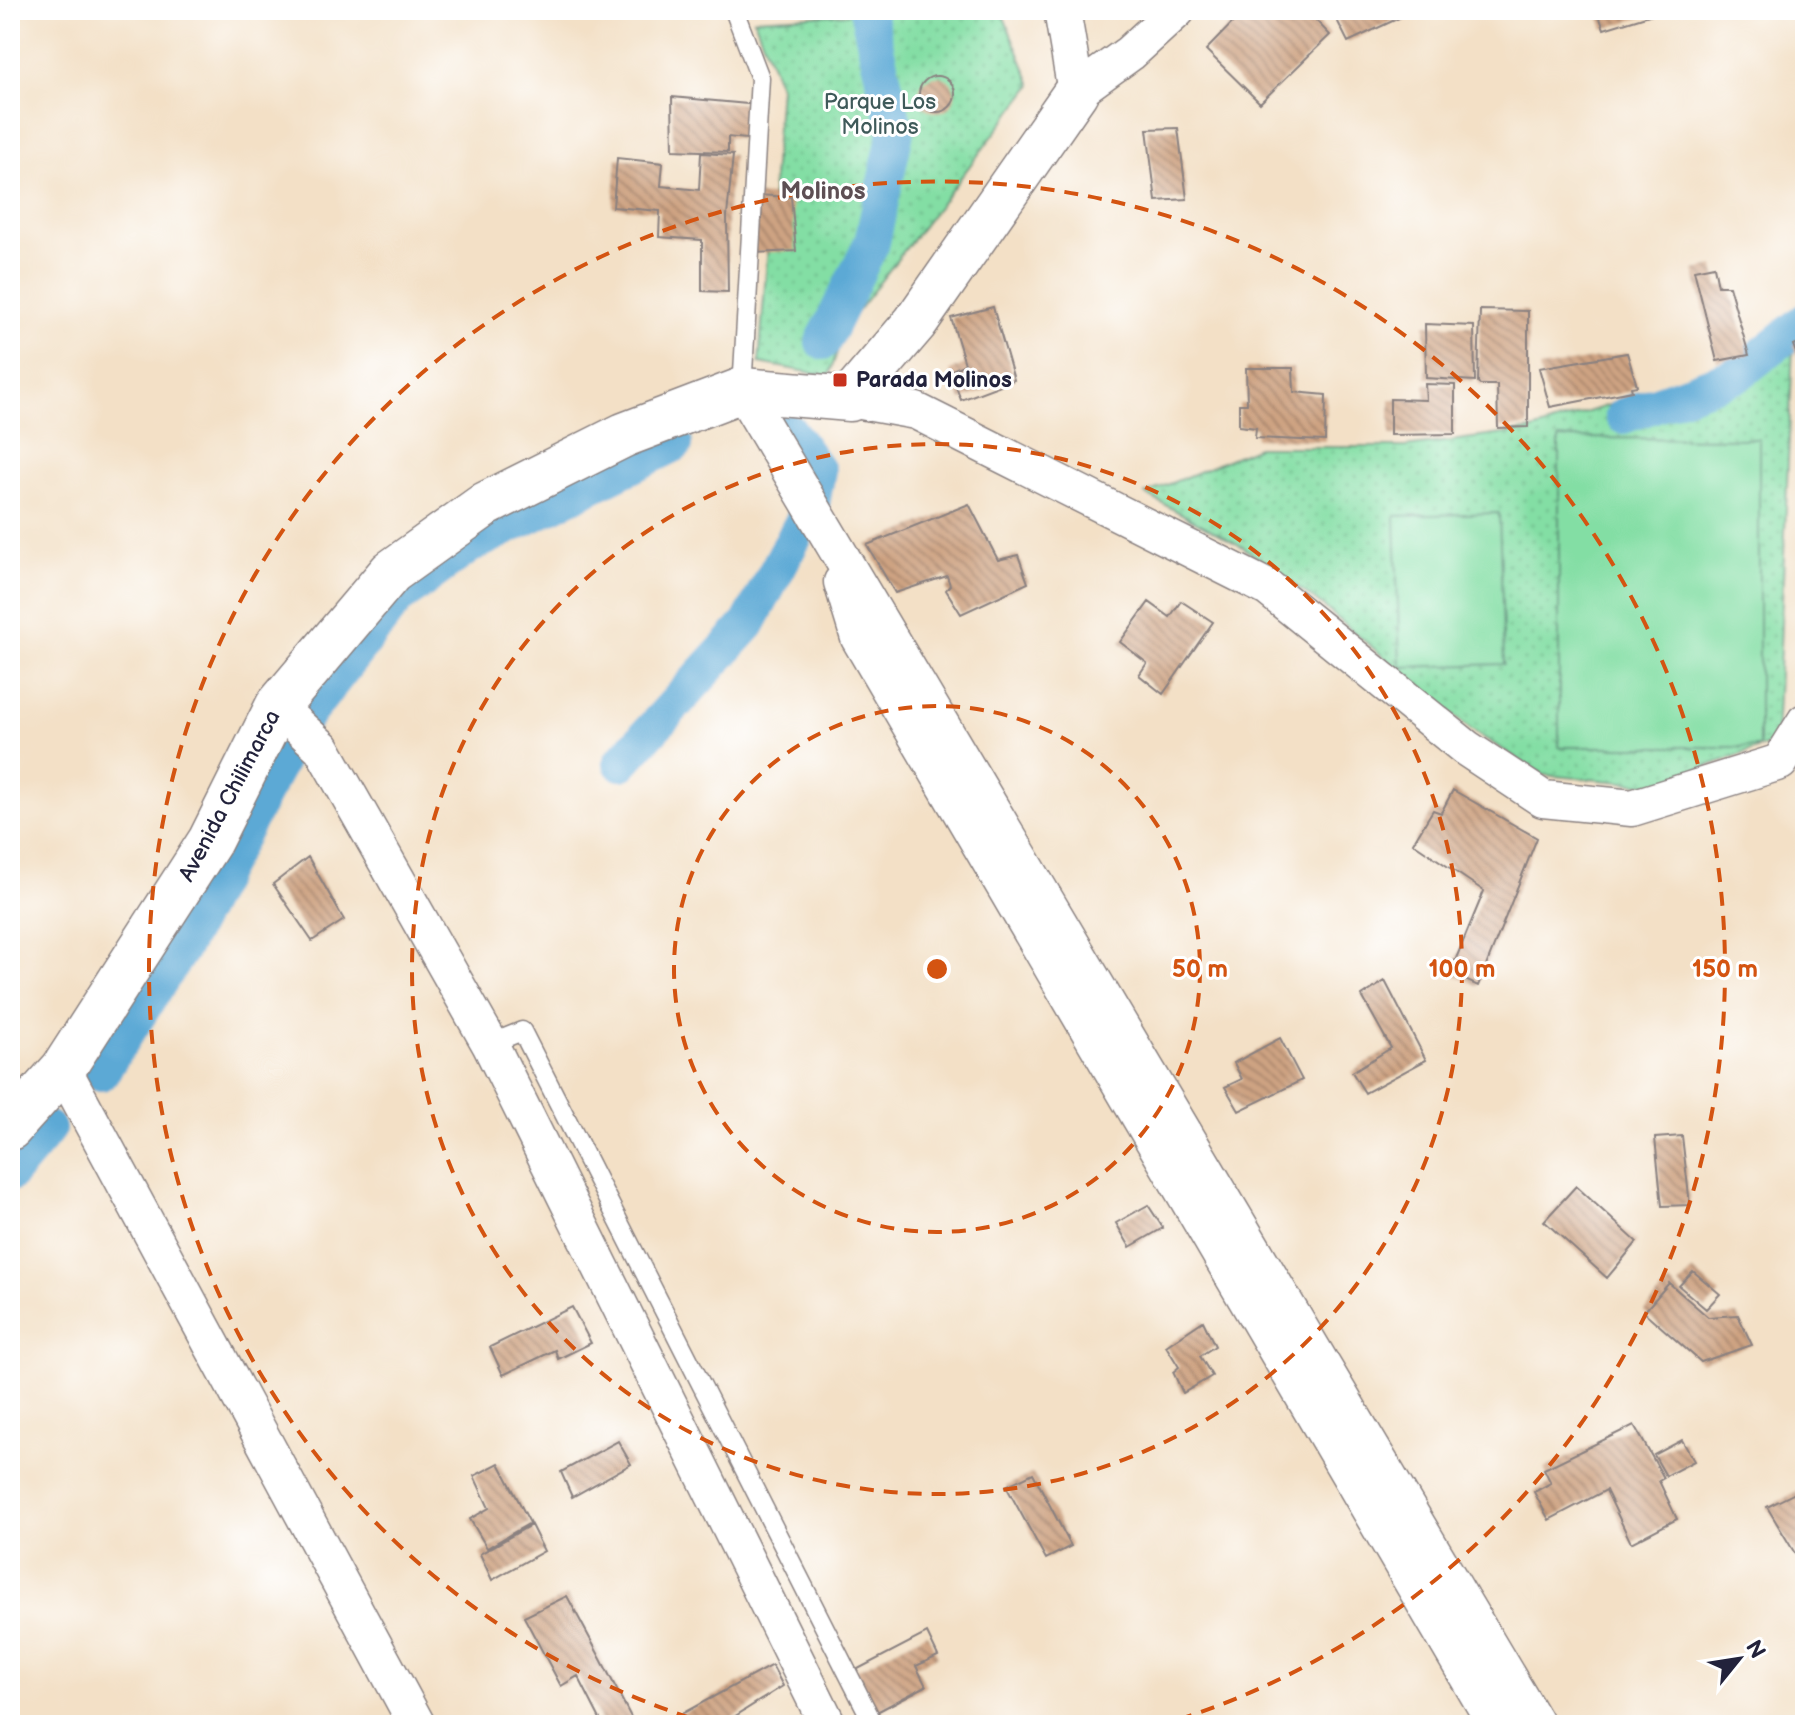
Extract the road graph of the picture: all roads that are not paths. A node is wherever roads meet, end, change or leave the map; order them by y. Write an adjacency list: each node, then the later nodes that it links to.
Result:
1 (734, 10): 5 (lane)
2 (1062, 10): 4 (street)
3 (1177, 10): 4 (street)
4 (1076, 92): 6 (street)
5 (742, 390): 6 (street, Avenida Chilimarca); 7 (street); 8 (street, Avenida Chilimarca)
6 (850, 399): 9 (street)
7 (824, 523): 16 (street); 17 (street)
8 (277, 707): 10 (street); 11 (street, Avenida Chilimarca)
9 (1805, 722)
10 (490, 1044): 14 (street); 15 (lane)
11 (63, 1069): 12 (street, Avenida Chilimarca); 13 (street)
12 (10, 1128)
13 (417, 1725)
14 (828, 1725)
15 (874, 1725)
16 (1496, 1725)
17 (1536, 1725)

